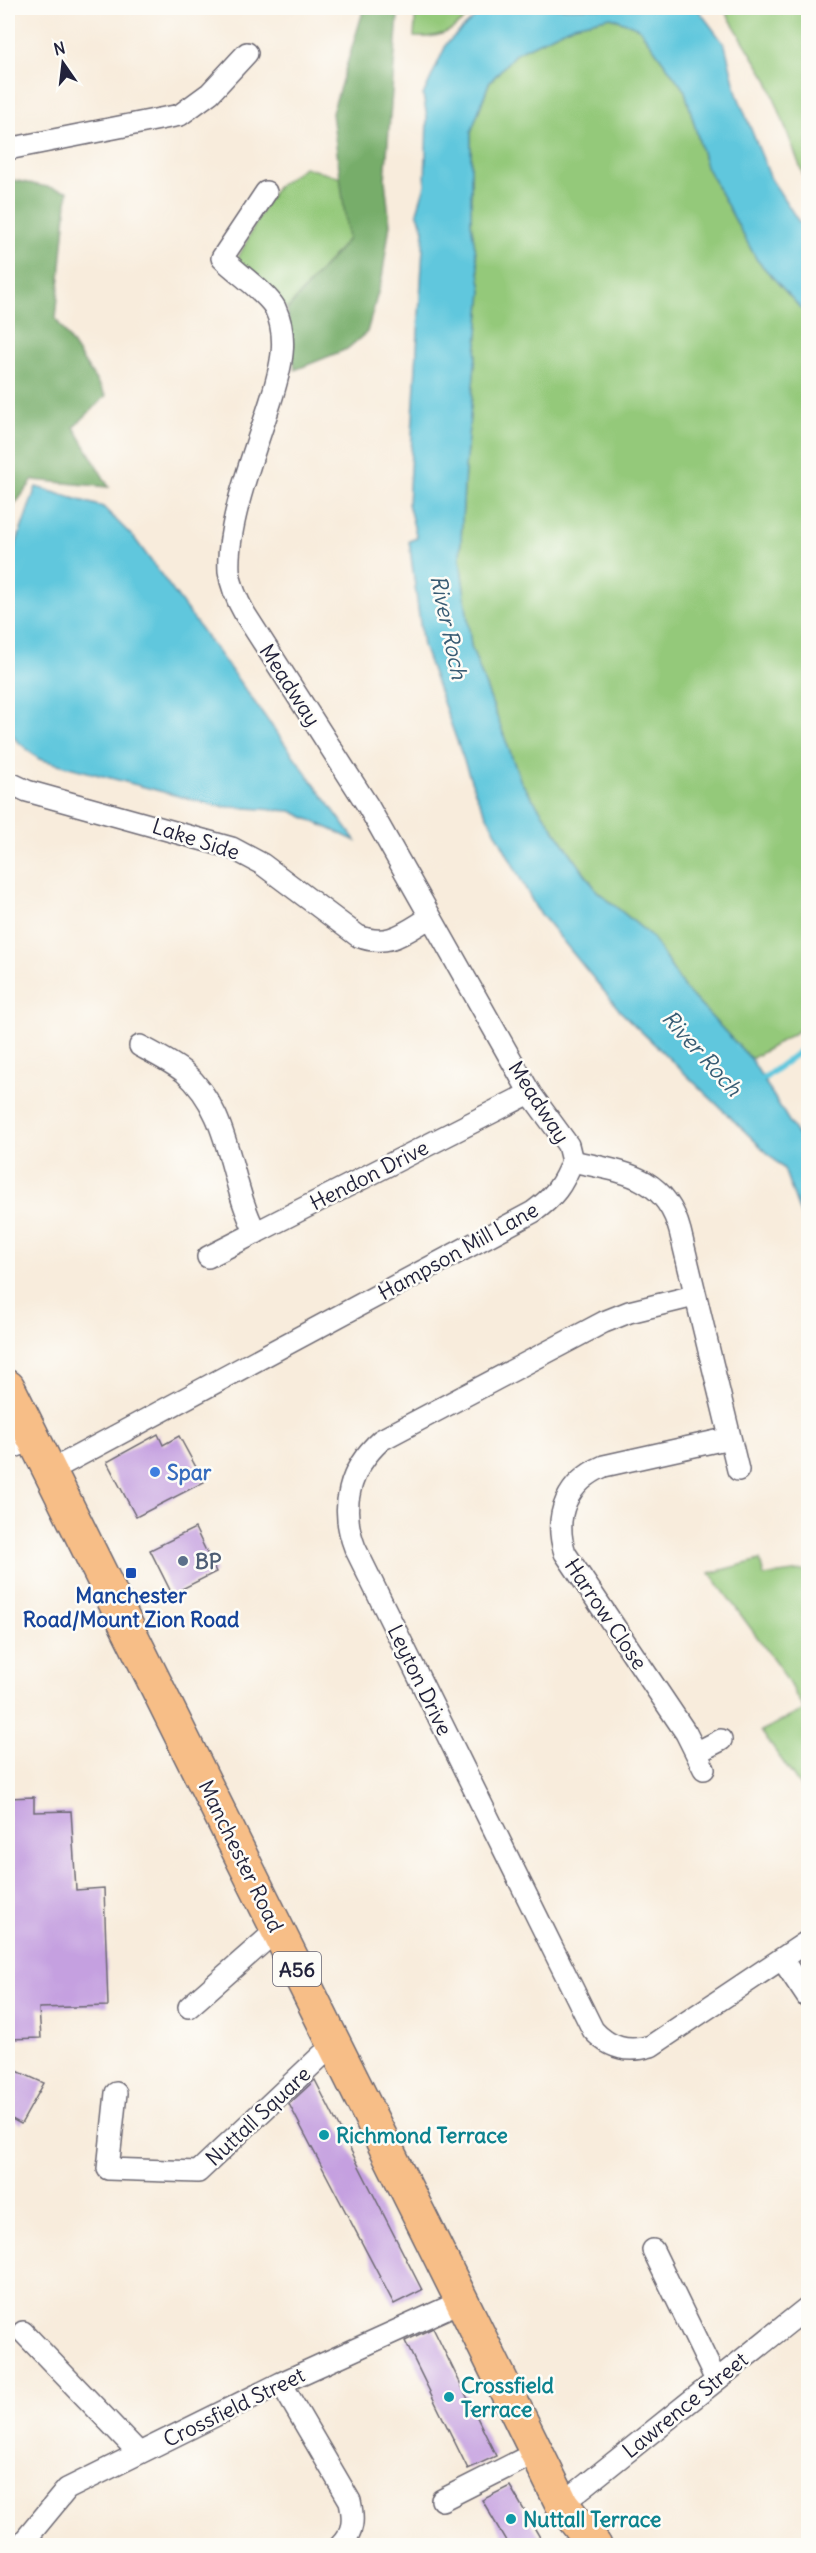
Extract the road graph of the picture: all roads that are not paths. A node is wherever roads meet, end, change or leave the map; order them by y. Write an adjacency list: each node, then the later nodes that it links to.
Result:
1 (247, 53): 2 (street)
2 (8, 149)
3 (267, 192): 5 (street, Meadway)
4 (8, 782): 5 (street, Lake Side)
5 (429, 918): 7 (street, Meadway)
6 (140, 1046): 9 (street)
7 (530, 1093): 8 (street, Meadway); 9 (street, Hendon Drive)
8 (572, 1161): 11 (street); 16 (street, Hampson Mill Lane)
9 (256, 1233): 10 (street, Hendon Drive)
10 (208, 1257)
11 (694, 1296): 13 (street); 20 (street, Leyton Drive)
12 (8, 1387): 14 (highway, Manchester Road / A56)
13 (730, 1438): 15 (street); 17 (street, Harrow Close)
14 (21, 1444): 16 (highway, Manchester Road / A56)
15 (738, 1470)
16 (50, 1471): 18 (highway, Manchester Road / A56)
17 (721, 1740)
18 (278, 1929): 22 (street); 23 (highway, Manchester Road / A56)
19 (808, 1941): 20 (street, Leyton Drive)
20 (782, 1959): 21 (street)
21 (808, 1998)
22 (189, 2007)
23 (337, 2049): 24 (street, Nuttall Square); 26 (highway, Manchester Road / A56)
24 (116, 2093)
25 (653, 2250): 29 (street)
26 (462, 2301): 30 (street, Crossfield Street); 32 (highway, Manchester Road / A56)
27 (808, 2307): 29 (street, Lawrence Street)
28 (23, 2332): 31 (street)
29 (716, 2380): 34 (street, Lawrence Street)
30 (281, 2383): 31 (street, Crossfield Street); 36 (street)
31 (139, 2453): 35 (street, Crossfield Street)
32 (535, 2453): 33 (street); 34 (highway, Manchester Road / A56)
33 (442, 2500)
34 (562, 2505): 37 (highway, Manchester Road / A56)
35 (25, 2540)
36 (340, 2546)
37 (595, 2546)

